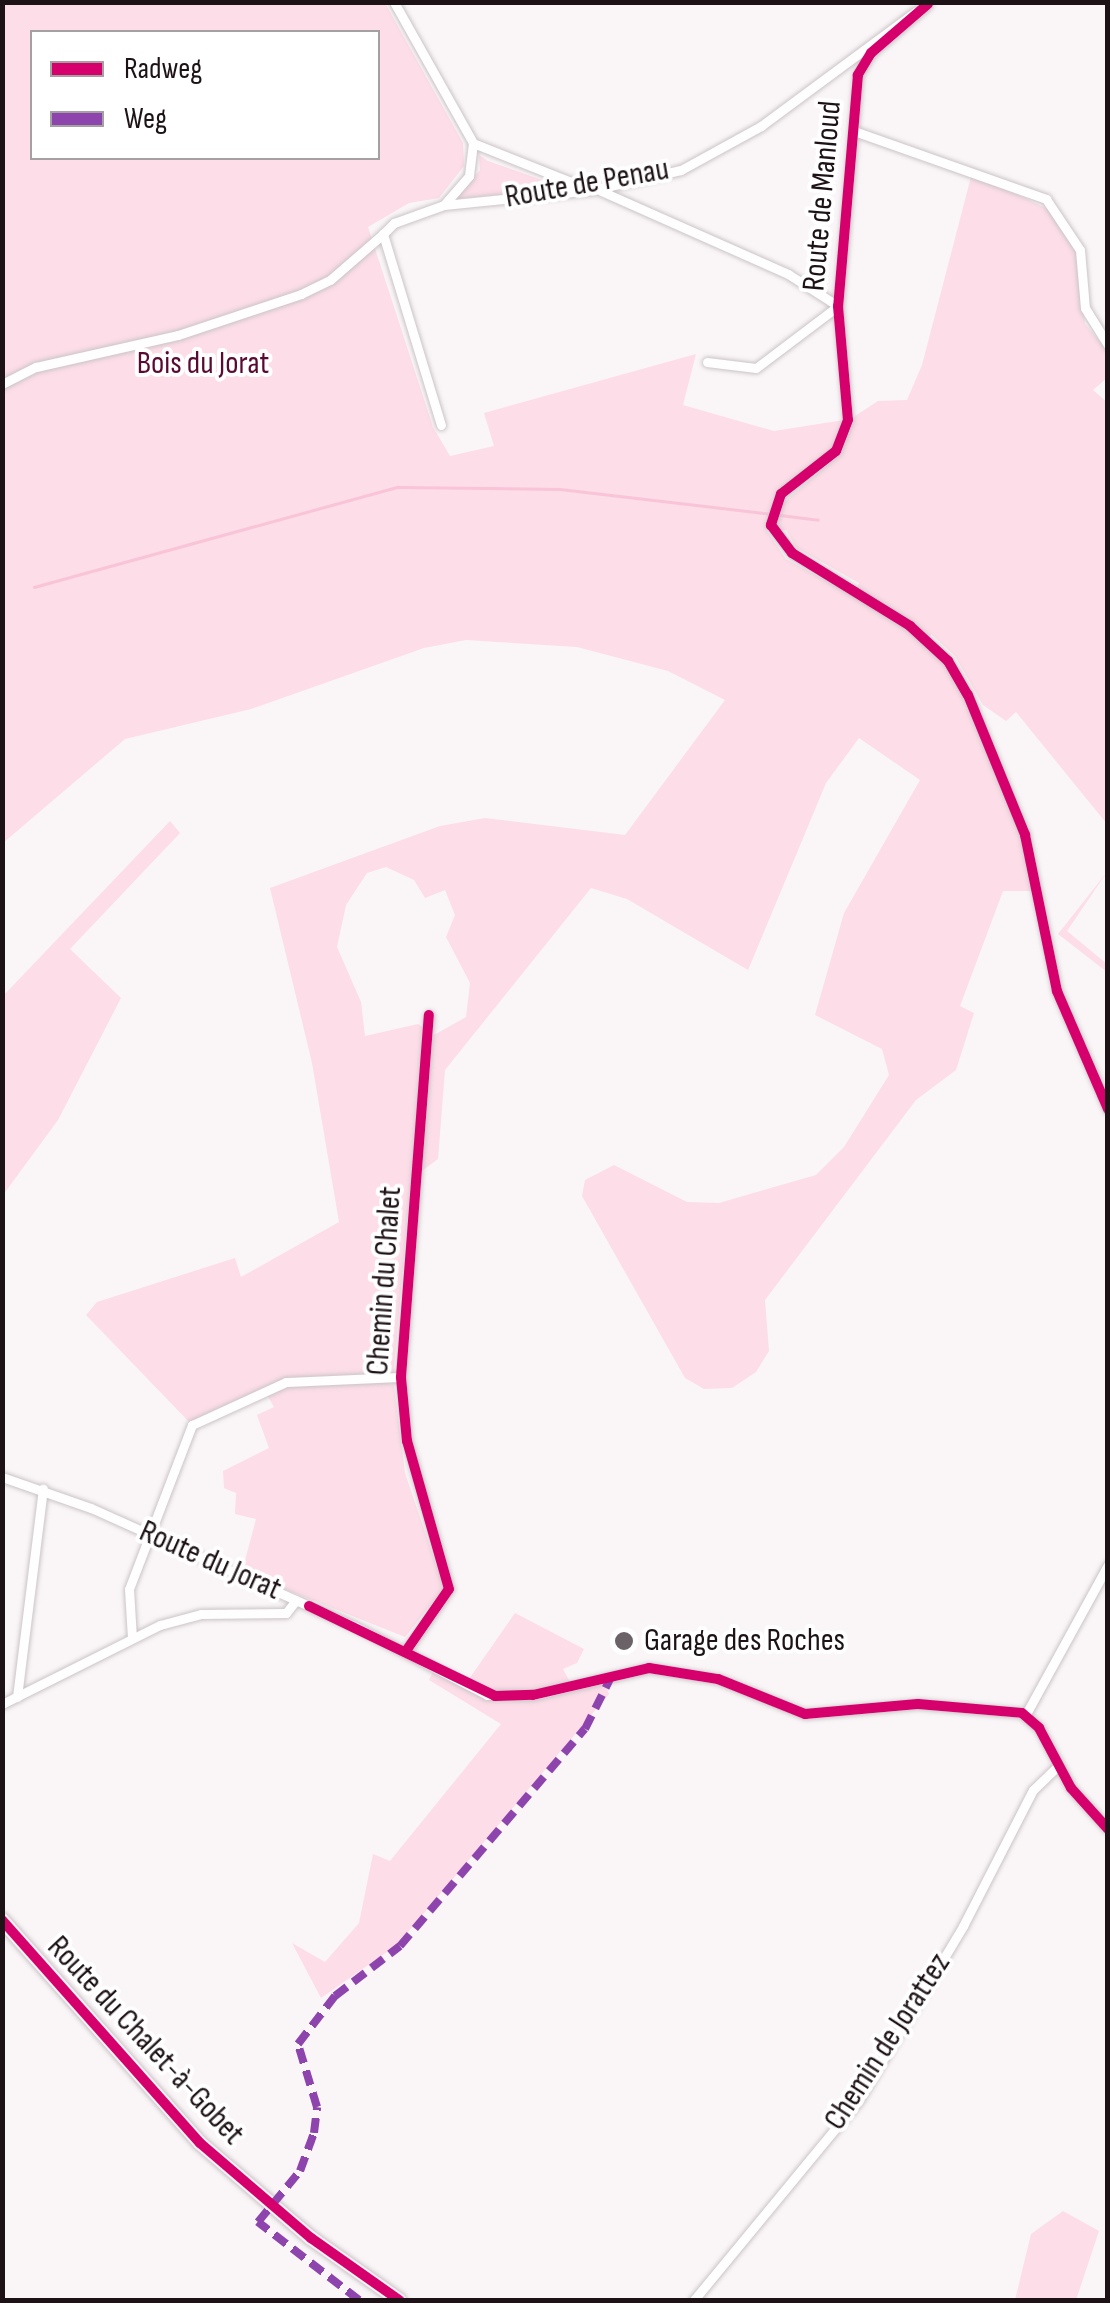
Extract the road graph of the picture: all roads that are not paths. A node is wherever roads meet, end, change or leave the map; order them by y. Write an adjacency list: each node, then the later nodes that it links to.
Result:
1 (394, 2): 4 (street)
2 (928, 3): 3 (street, Route de Manloud); 5 (street, Route de Penau)
3 (854, 130): 8 (street, Route de Manloud); 9 (street, Route de Manloud)
4 (472, 143): 5 (street); 6 (street)
5 (592, 190): 6 (street, Route de Penau); 8 (street)
6 (444, 206): 7 (street, Route de Penau)
7 (383, 234): 11 (street, Route de Penau); 12 (street)
8 (838, 306): 10 (street); 14 (street, Route de Manloud)
9 (1108, 346)
10 (707, 362)
11 (2, 384)
12 (442, 425)
13 (430, 1015): 15 (street, Chemin du Chalet)
14 (1108, 1109)
15 (401, 1377): 18 (street); 22 (street, Chemin du Chalet)
16 (2, 1476): 17 (street, Route du Jorat)
17 (43, 1489): 18 (street, Route du Jorat); 23 (street)
18 (152, 1535): 20 (street, Route du Jorat); 21 (street)
19 (1108, 1565): 25 (street)
20 (296, 1600): 21 (street); 22 (street, Route du Jorat)
21 (132, 1638): 23 (street)
22 (406, 1651): 25 (street, Route du Jorat)
23 (17, 1696): 24 (street)
24 (2, 1704)
25 (1026, 1714): 26 (street)
26 (1056, 1768): 27 (street); 30 (street, Chemin de Jorattez)
27 (1108, 1829)
28 (2, 1920): 29 (main road, Route du Chalet-à-Gobet)
29 (399, 2300)
30 (694, 2300)

